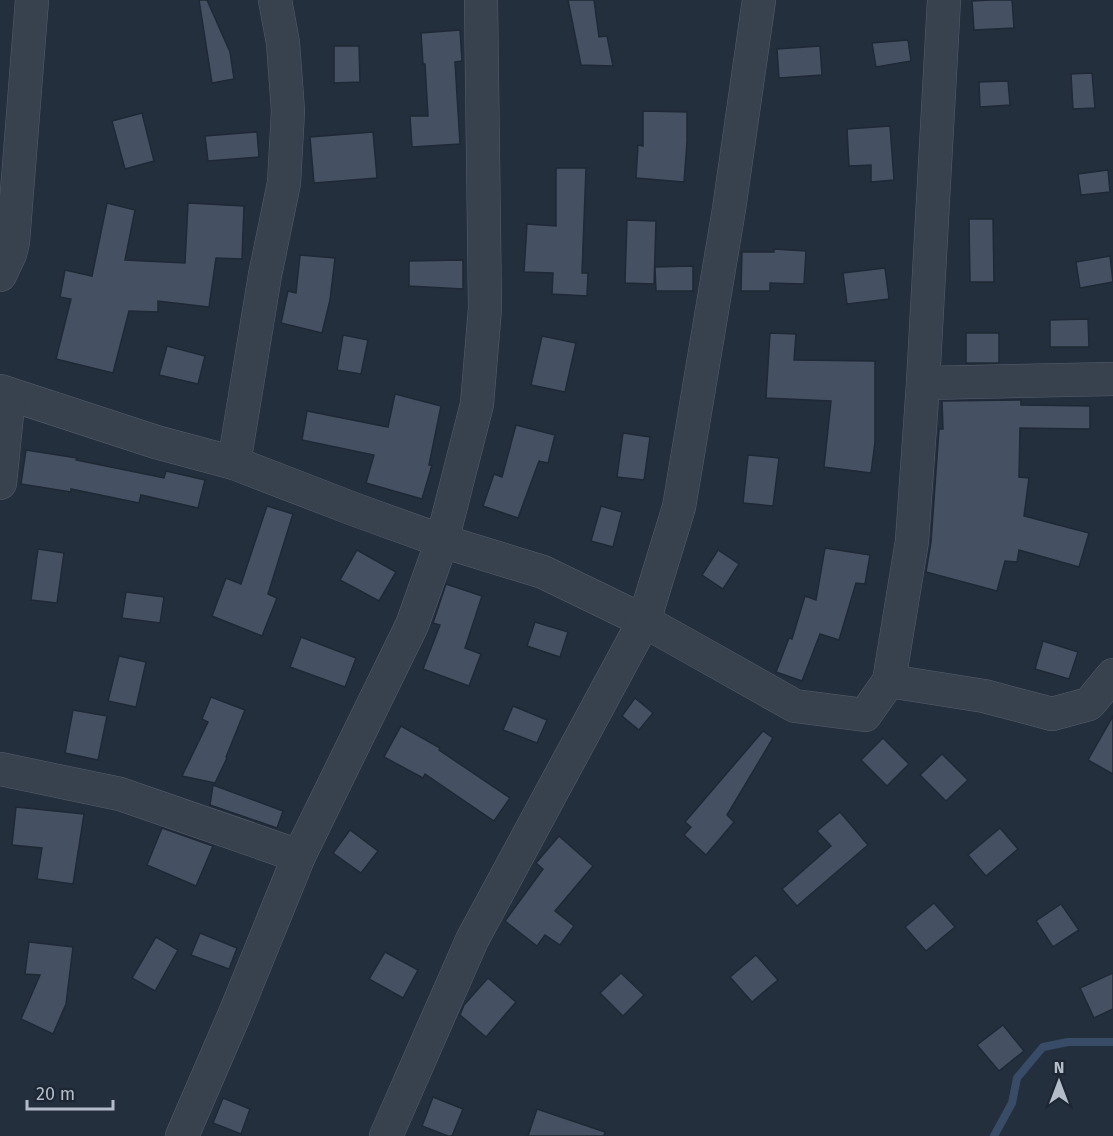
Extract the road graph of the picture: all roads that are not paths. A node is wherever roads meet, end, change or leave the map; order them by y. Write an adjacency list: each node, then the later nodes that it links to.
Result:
1 (32, 0): 6 (street)
2 (275, 0): 11 (street)
3 (482, 0): 13 (street)
4 (759, 0): 14 (street)
5 (944, 0): 9 (street)
6 (7, 239): 7 (street)
7 (0, 275)
8 (1113, 379): 9 (street)
9 (923, 383): 16 (street)
10 (4, 393): 11 (street); 12 (street)
11 (234, 462): 13 (street)
12 (0, 483)
13 (441, 540): 14 (street); 18 (street)
14 (644, 621): 16 (street); 20 (street)
15 (1113, 675): 16 (street)
16 (888, 681)
17 (0, 769): 18 (street)
18 (299, 856): 19 (street)
19 (183, 1136)
20 (387, 1136)

